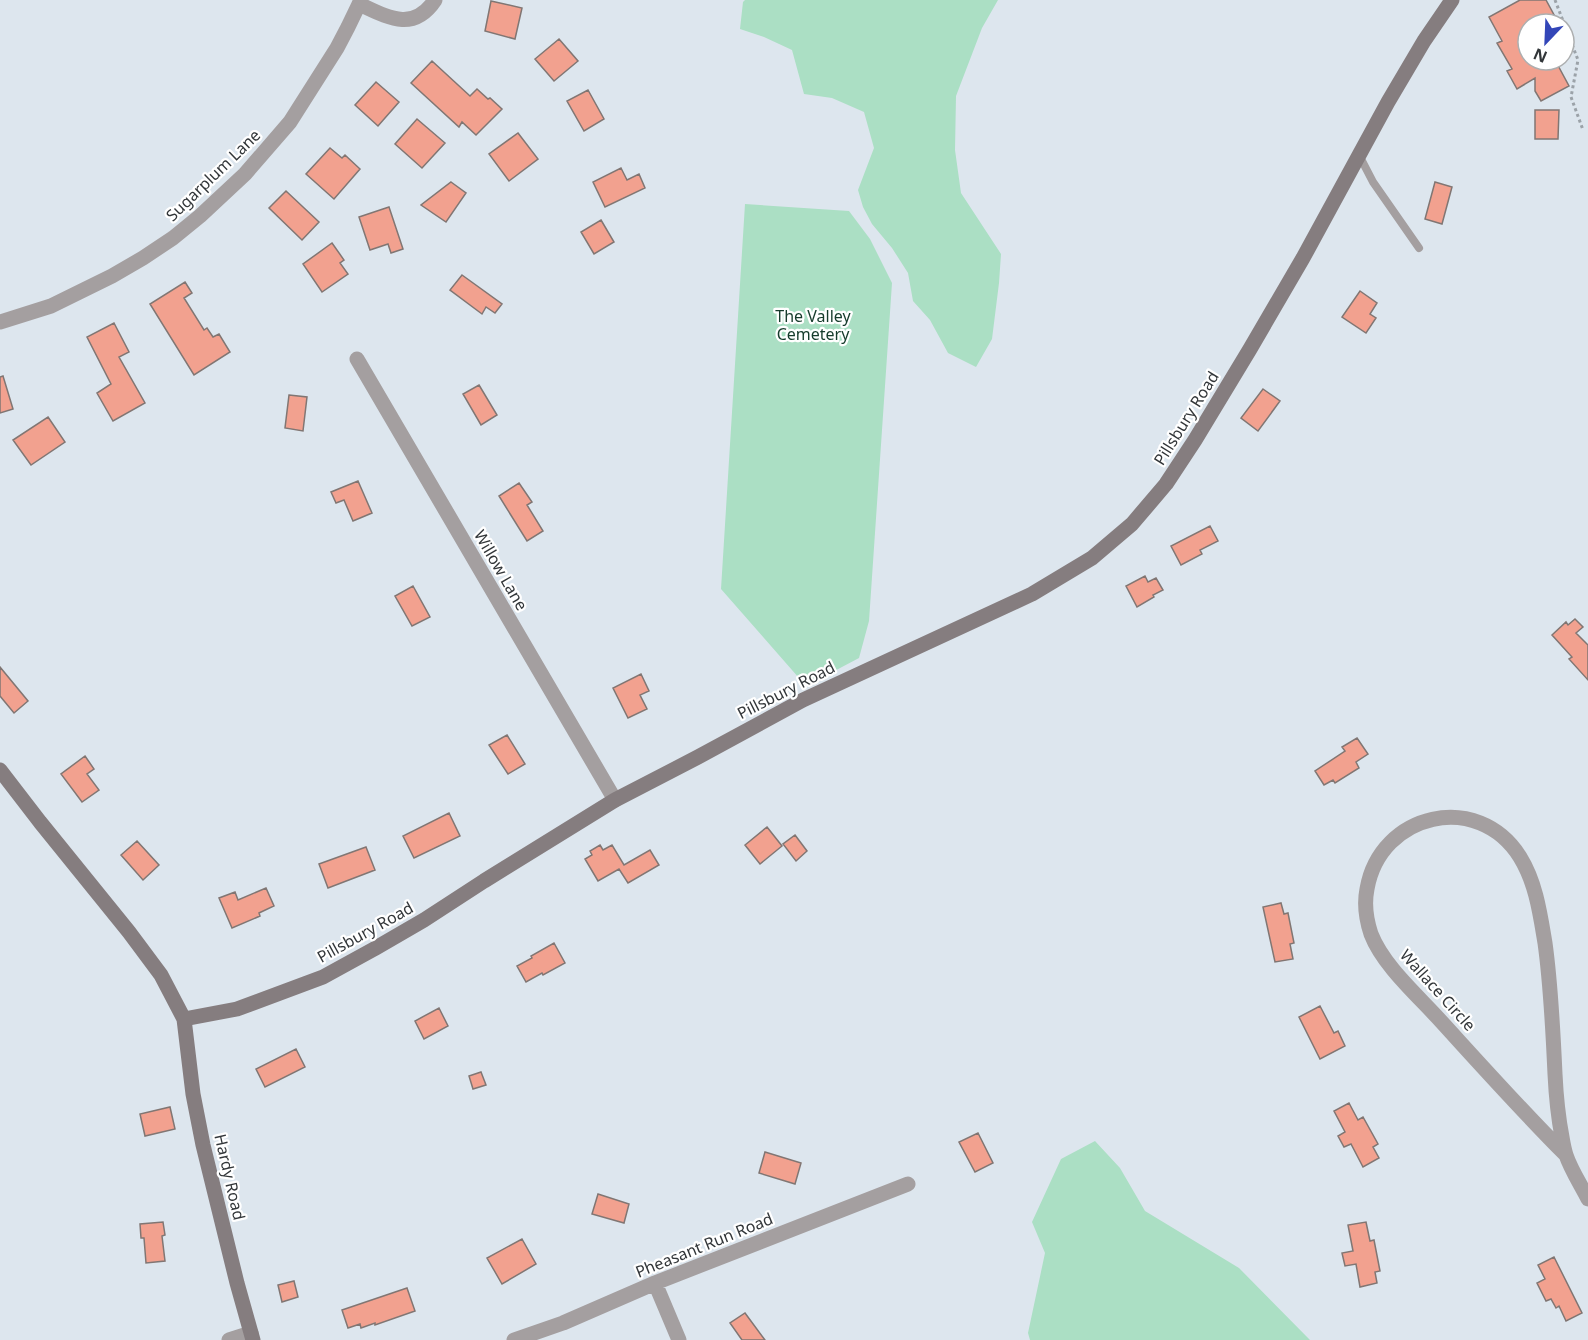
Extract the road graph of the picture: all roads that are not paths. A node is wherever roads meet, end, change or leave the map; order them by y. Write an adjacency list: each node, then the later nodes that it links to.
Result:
1 (435, 0): 3 (street, Sugarplum Lane)
2 (1452, 0): 4 (street, Pillsbury Road)
3 (360, 2): 6 (street, Sugarplum Lane)
4 (1359, 155): 5 (lane); 9 (street, Pillsbury Road)
5 (1419, 248)
6 (0, 322)
7 (357, 359): 9 (street, Willow Lane)
8 (0, 770): 10 (street)
9 (615, 800): 10 (street, Pillsbury Road)
10 (184, 1019): 15 (street, Hardy Road)
11 (1565, 1154): 11 (street, Wallace Circle); 13 (street, Wallace Circle)
12 (908, 1184): 14 (street, Pheasant Run Road)
13 (1588, 1199)
14 (655, 1282): 17 (street, Pheasant Run Road); 18 (street)
15 (252, 1336): 16 (street)
16 (230, 1340)
17 (514, 1340)
18 (679, 1340)

